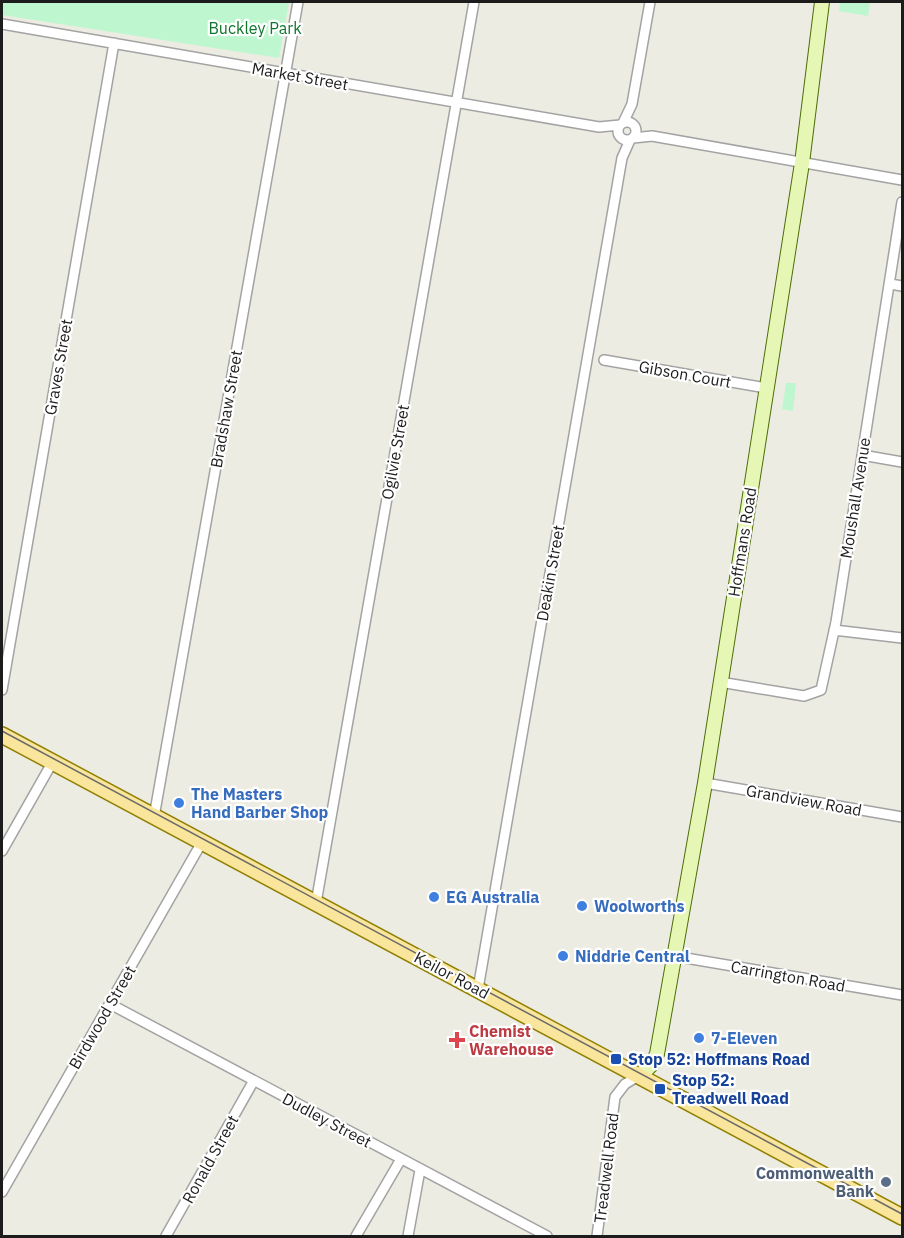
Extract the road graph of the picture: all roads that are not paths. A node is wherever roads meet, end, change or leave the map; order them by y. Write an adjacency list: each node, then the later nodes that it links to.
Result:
1 (298, 2): 7 (street, Bradshaw Street)
2 (474, 2): 8 (street, Ogilvie Street)
3 (650, 2): 9 (street, Deakin Street)
4 (822, 2): 13 (main road, Hoffmans Road)
5 (2, 24): 6 (street, Market Street)
6 (114, 43): 7 (street, Market Street); 25 (street, Graves Street)
7 (286, 74): 8 (street, Market Street); 29 (street, Bradshaw Street)
8 (457, 104): 11 (street, Market Street); 33 (street, Ogilvie Street)
9 (632, 104): 10 (street, Deakin Street); 11 (street, Deakin Street)
10 (634, 127): 11 (street, Market Street); 12 (street, Market Street)
11 (624, 133): 12 (street, Market Street); 35 (street, Deakin Street)
12 (652, 136): 13 (street, Market Street)
13 (802, 163): 14 (street, Market Street); 19 (main road, Hoffmans Road)
14 (903, 180)
15 (903, 202): 16 (street, Moushall Avenue)
16 (890, 284): 17 (street); 20 (street, Moushall Avenue)
17 (903, 286)
18 (604, 360): 19 (street, Gibson Court)
19 (766, 388): 24 (main road, Hoffmans Road)
20 (862, 455): 21 (street); 22 (street, Moushall Avenue)
21 (903, 462)
22 (835, 626): 23 (street); 24 (street, Moushall Avenue)
23 (903, 638)
24 (720, 682): 28 (main road, Hoffmans Road)
25 (2, 690)
26 (2, 735): 27 (main road, Keilor Road)
27 (52, 763): 29 (main road, Keilor Road); 32 (street)
28 (705, 783): 30 (street, Grandview Road); 34 (main road, Hoffmans Road)
29 (154, 817): 31 (main road, Keilor Road)
30 (903, 817)
31 (202, 842): 33 (main road, Keilor Road); 37 (street, Birdwood Street)
32 (2, 851)
33 (316, 903): 35 (main road, Keilor Road)
34 (674, 956): 36 (street, Carrington Road); 38 (main road, Hoffmans Road)
35 (478, 989): 38 (main road, Keilor Road)
36 (903, 995)
37 (110, 1004): 39 (street, Dudley Street); 42 (street, Birdwood Street)
38 (640, 1075): 43 (main road, Keilor Road); 48 (street, Treadwell Road)
39 (253, 1082): 40 (street, Dudley Street); 44 (street, Ronald Street)
40 (401, 1159): 41 (street, Dudley Street); 45 (street)
41 (420, 1170): 46 (street); 47 (street, Dudley Street)
42 (2, 1192)
43 (903, 1217)
44 (166, 1236)
45 (356, 1236)
46 (408, 1236)
47 (545, 1236)
48 (597, 1236)

